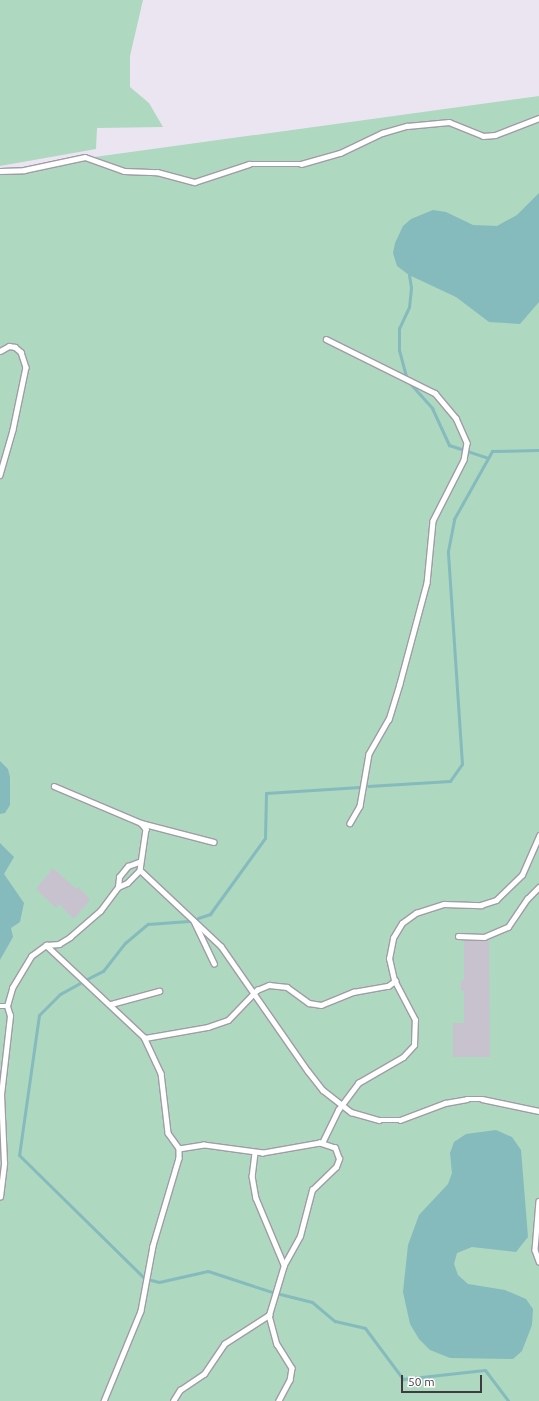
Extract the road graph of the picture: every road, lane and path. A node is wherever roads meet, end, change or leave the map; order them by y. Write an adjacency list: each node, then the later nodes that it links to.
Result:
1 (539, 118): 2 (lane)
2 (0, 171)
3 (326, 339): 8 (lane)
4 (0, 351): 5 (lane)
5 (0, 475)
6 (54, 786): 7 (lane)
7 (142, 823): 10 (lane); 11 (lane)
8 (350, 823)
9 (539, 836): 19 (lane)
10 (214, 842)
11 (139, 862): 12 (lane); 13 (lane)
12 (140, 870): 13 (lane); 15 (lane)
13 (118, 887): 17 (lane)
14 (539, 887): 16 (lane)
15 (194, 919): 18 (lane); 21 (lane)
16 (458, 936)
17 (46, 945): 22 (lane); 24 (lane)
18 (214, 963)
19 (395, 981): 21 (lane); 26 (lane)
20 (159, 991): 22 (lane)
21 (254, 993): 25 (lane); 26 (lane)
22 (111, 1004): 25 (lane)
23 (0, 1006): 24 (lane)
24 (7, 1006): 31 (lane)
25 (145, 1038): 29 (lane)
26 (341, 1106): 27 (lane); 28 (lane)
27 (539, 1111)
28 (322, 1143): 30 (lane); 34 (lane)
29 (179, 1149): 30 (lane); 36 (lane)
30 (255, 1153): 34 (lane)
31 (0, 1197)
32 (539, 1200): 33 (lane)
33 (539, 1261)
34 (284, 1265): 35 (lane)
35 (269, 1315): 37 (lane); 38 (lane)
36 (104, 1401)
37 (173, 1401)
38 (279, 1401)

